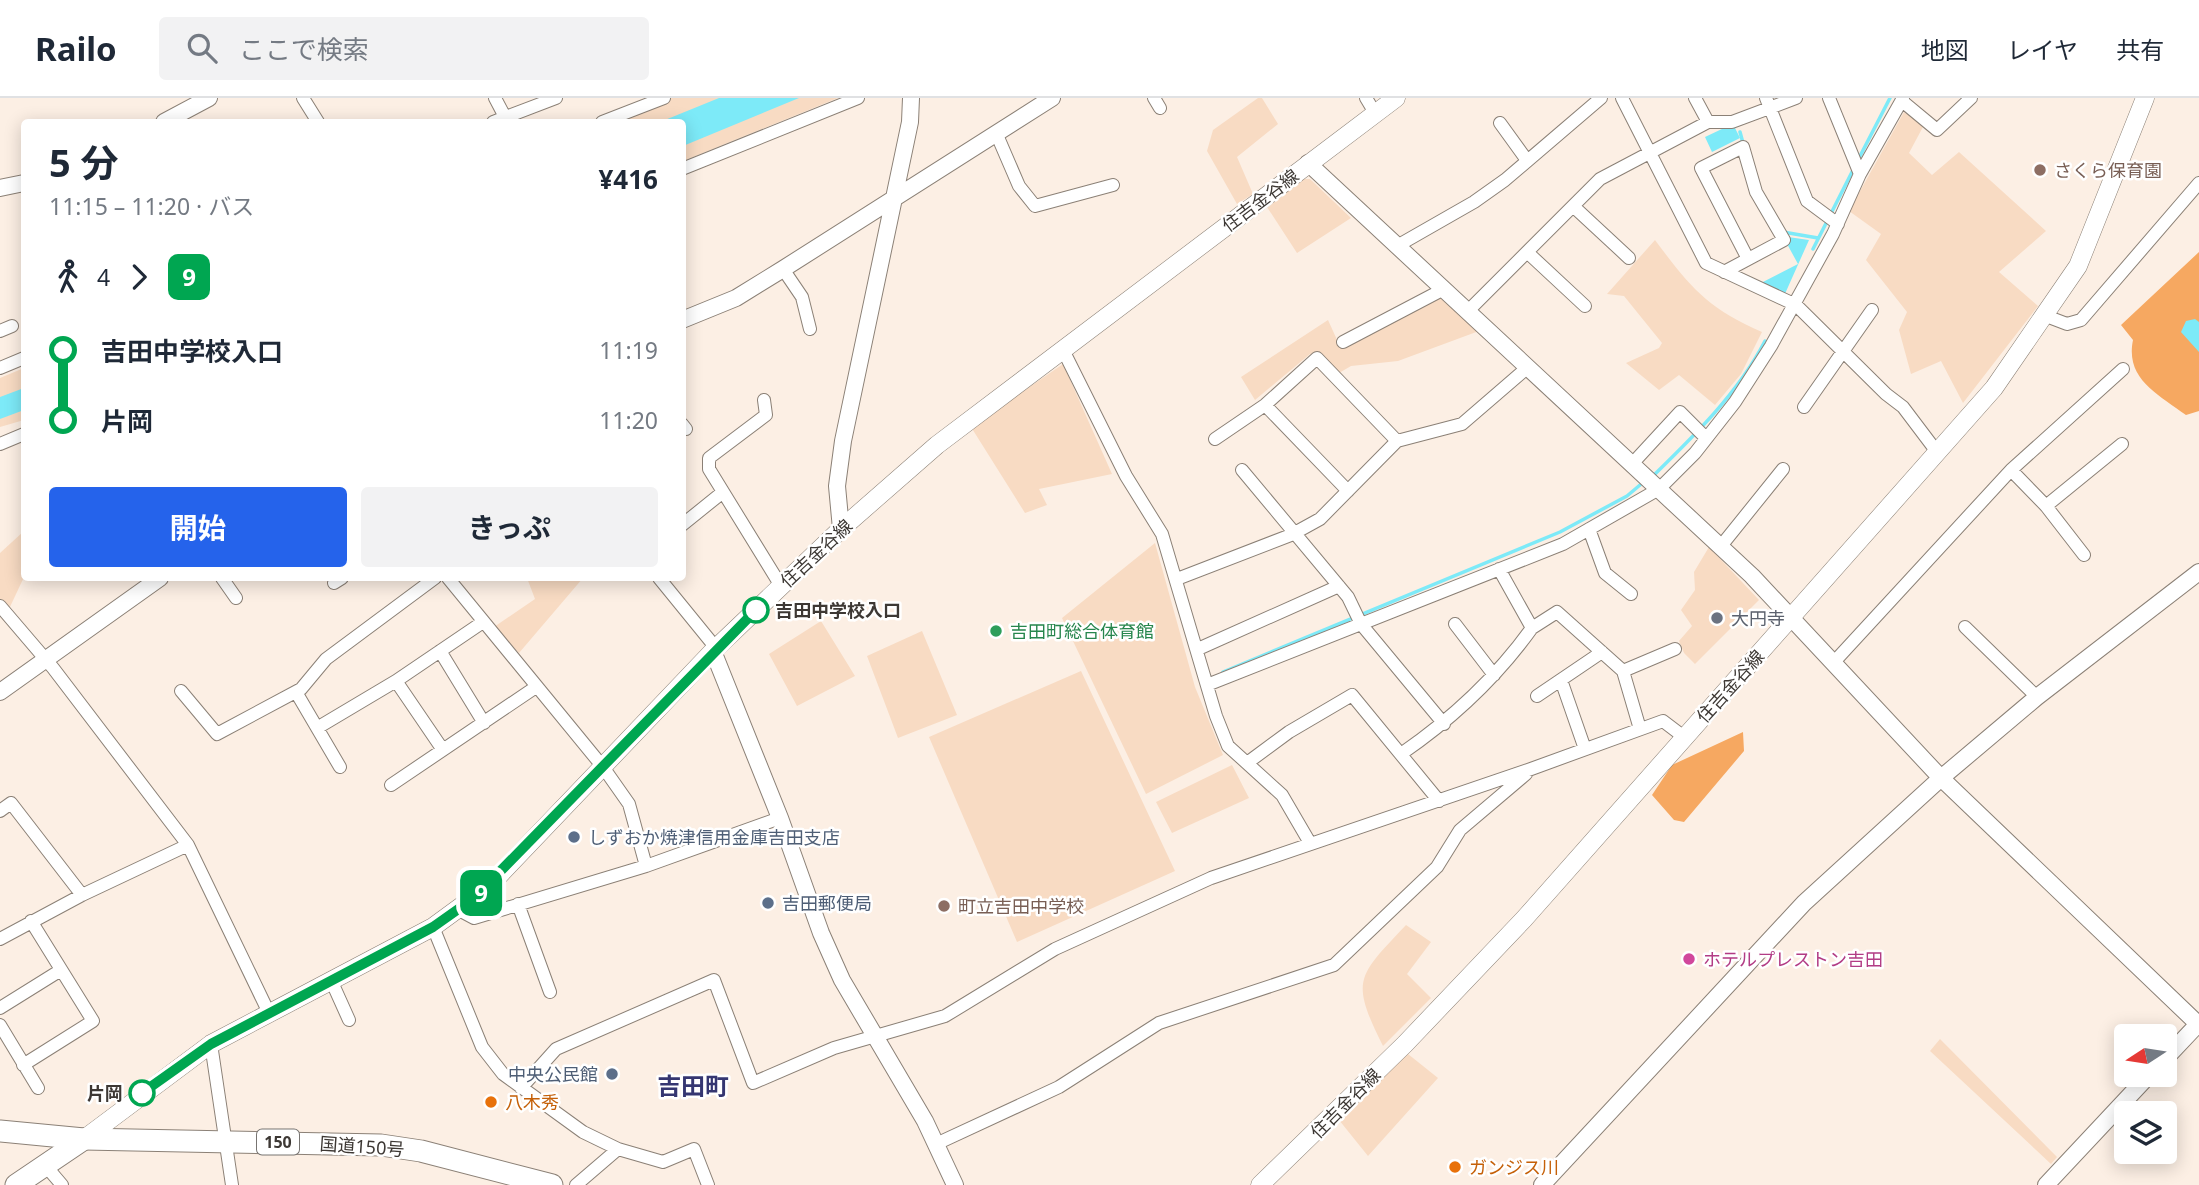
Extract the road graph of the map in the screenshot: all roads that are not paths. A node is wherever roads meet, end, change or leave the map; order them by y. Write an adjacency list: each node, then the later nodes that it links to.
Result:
1 (209, 98): 20 (street)
2 (303, 98): 21 (street)
3 (495, 98): 22 (street)
4 (555, 98): 23 (street)
5 (664, 98): 24 (street)
6 (858, 98): 31 (street)
7 (911, 98): 37 (street)
8 (1052, 98): 27 (street)
9 (1396, 98): 19 (main road, 住吉金谷線)
10 (1601, 98): 29 (street)
11 (1622, 98): 28 (street)
12 (1695, 98): 25 (street)
13 (1796, 98): 18 (street)
14 (1829, 98): 32 (street)
15 (1971, 98): 17 (street)
16 (2145, 98): 51 (main road, 住吉金谷線)
17 (1903, 100): 32 (street)
18 (1768, 103): 25 (street); 39 (street)
19 (1371, 106): 30 (main road, 住吉金谷線)
20 (170, 119)
21 (316, 119)
22 (499, 119)
23 (502, 119)
24 (610, 119)
25 (1708, 122): 28 (street)
26 (1500, 123): 29 (street)
27 (998, 135): 35 (street); 37 (street)
28 (1651, 153): 38 (street); 45 (street)
29 (1527, 159): 40 (street)
30 (1308, 163): 40 (street); 55 (main road, 住吉金谷線)
31 (686, 167)
32 (1860, 173): 39 (street)
33 (2199, 183): 51 (street)
34 (21, 184): 36 (street)
35 (1113, 185)
36 (0, 188)
37 (893, 200): 44 (street); 80 (street)
38 (1573, 206): 41 (street); 42 (street)
39 (1837, 223): 47 (street)
40 (1397, 246): 46 (street)
41 (1527, 252): 48 (street); 50 (street)
42 (1629, 258)
43 (1748, 259): 43 (street); 45 (street)
44 (783, 270): 52 (street); 53 (street)
45 (1724, 272): 47 (street)
46 (1444, 289): 50 (street); 54 (street)
47 (1796, 305): 56 (street); 64 (street)
48 (1585, 306)
49 (1872, 310): 56 (street)
50 (1468, 311): 58 (street)
51 (2046, 316): 70 (main road, 住吉金谷線)
52 (686, 318)
53 (810, 328)
54 (1343, 342)
55 (1063, 350): 80 (main road, 住吉金谷線); 87 (street)
56 (1844, 353): 63 (street); 70 (street)
57 (21, 359): 59 (street)
58 (1528, 367): 67 (street); 71 (street)
59 (0, 368)
60 (2123, 369): 74 (street)
61 (764, 400): 77 (street)
62 (1265, 405): 66 (street); 67 (street); 76 (street)
63 (1804, 407)
64 (1702, 434): 71 (street); 75 (street)
65 (21, 435): 68 (street)
66 (1215, 439)
67 (1397, 441): 76 (street)
68 (0, 444)
69 (2122, 444): 78 (street)
70 (1937, 452): 98 (main road, 住吉金谷線)
71 (1632, 464): 75 (street)
72 (1783, 469): 83 (street)
73 (1242, 470): 82 (street)
74 (2011, 470): 78 (street); 110 (street)
75 (1659, 489): 81 (street); 83 (street)
76 (1348, 491): 82 (street)
77 (723, 492): 79 (street); 93 (street)
78 (2046, 506): 84 (street)
79 (686, 522)
80 (841, 528): 93 (main road, 住吉金谷線)
81 (1589, 530): 85 (street); 95 (street)
82 (1294, 533): 87 (street); 94 (street)
83 (1721, 546): 98 (street)
84 (2084, 555)
85 (1499, 569): 100 (street); 103 (street)
86 (2199, 572): 121 (street)
87 (1177, 579): 105 (street)
88 (156, 581): 109 (street)
89 (224, 581): 96 (street)
90 (431, 581): 119 (street)
91 (450, 581): 99 (street)
92 (661, 581): 104 (street)
93 (781, 586): 104 (main road, 住吉金谷線)
94 (1339, 586): 100 (street); 105 (street)
95 (1631, 594)
96 (236, 598)
97 (0, 606): 109 (street)
98 (1792, 617): 110 (street); 126 (main road, 住吉金谷線)
99 (483, 622): 107 (street); 116 (street)
100 (1361, 623): 115 (street); 123 (street)
101 (1455, 624): 112 (street)
102 (1965, 627): 121 (street)
103 (1532, 628): 108 (street); 112 (street)
104 (715, 649): 132 (main road, 住吉金谷線); 138 (street)
105 (1198, 649): 115 (street)
106 (1675, 649): 111 (street)
107 (440, 651): 114 (street); 122 (street)
108 (1602, 652): 111 (street); 113 (street)
109 (45, 659): 118 (street); 140 (street)
110 (1835, 661): 134 (street)
111 (1623, 671): 125 (street)
112 (1494, 675): 123 (street)
113 (1561, 680): 120 (street); 127 (street)
114 (396, 681): 124 (street); 128 (street)
115 (1207, 685): 130 (street)
116 (536, 687): 122 (street); 132 (street)
117 (181, 691): 119 (street)
118 (0, 692)
119 (296, 692): 124 (street)
120 (1537, 696)
121 (2037, 697): 134 (street)
122 (484, 723): 128 (street)
123 (1444, 724): 129 (street)
124 (317, 728): 131 (street)
125 (1640, 729): 126 (street); 127 (street)
126 (1684, 737): 176 (main road, 住吉金谷線)
127 (1585, 749): 133 (street)
128 (443, 750): 135 (street)
129 (1401, 754): 130 (street); 136 (street)
130 (1247, 763): 139 (street)
131 (340, 767)
132 (603, 767): 141 (street); 144 (main road, 住吉金谷線)
133 (1531, 769): 136 (street); 166 (street)
134 (1941, 778): 154 (street); 177 (street)
135 (391, 785)
136 (1439, 800): 139 (street)
137 (0, 811): 142 (street)
138 (780, 818): 141 (street); 156 (street)
139 (1310, 843): 156 (street)
140 (187, 845): 142 (street); 152 (street)
141 (646, 866): 143 (street)
142 (82, 895): 145 (street)
143 (518, 904): 144 (street); 150 (street)
144 (458, 910): 146 (main road, 住吉金谷線)
145 (31, 921): 147 (street); 148 (street)
146 (433, 927): 149 (main road, 住吉金谷線); 162 (street)
147 (0, 939)
148 (61, 970): 151 (street); 159 (street)
149 (331, 980): 152 (main road, 住吉金谷線); 153 (street)
150 (550, 992)
151 (0, 1008)
152 (269, 1013): 157 (main road, 住吉金谷線)
153 (349, 1020)
154 (2199, 1024): 158 (street)
155 (0, 1025): 159 (street)
156 (874, 1035): 162 (street); 166 (street)
157 (211, 1044): 164 (main road, 住吉金谷線); 165 (street)
158 (2177, 1047)
159 (23, 1065): 161 (street)
160 (2138, 1087): 178 (street)
161 (38, 1088)
162 (521, 1088): 167 (street)
163 (0, 1131): 164 (main road, 国道150号 / 150)
164 (83, 1139): 165 (main road, 国道150号 / 150); 168 (main road)
165 (226, 1140): 171 (street); 172 (main road, 国道150号 / 150)
166 (936, 1144): 175 (street)
167 (618, 1149): 173 (street); 174 (street)
168 (45, 1165): 169 (main road); 170 (street)
169 (16, 1185)
170 (62, 1185)
171 (232, 1185)
172 (549, 1185)
173 (576, 1185)
174 (708, 1185)
175 (955, 1185)
176 (1261, 1185)
177 (1542, 1185)
178 (2046, 1185)

